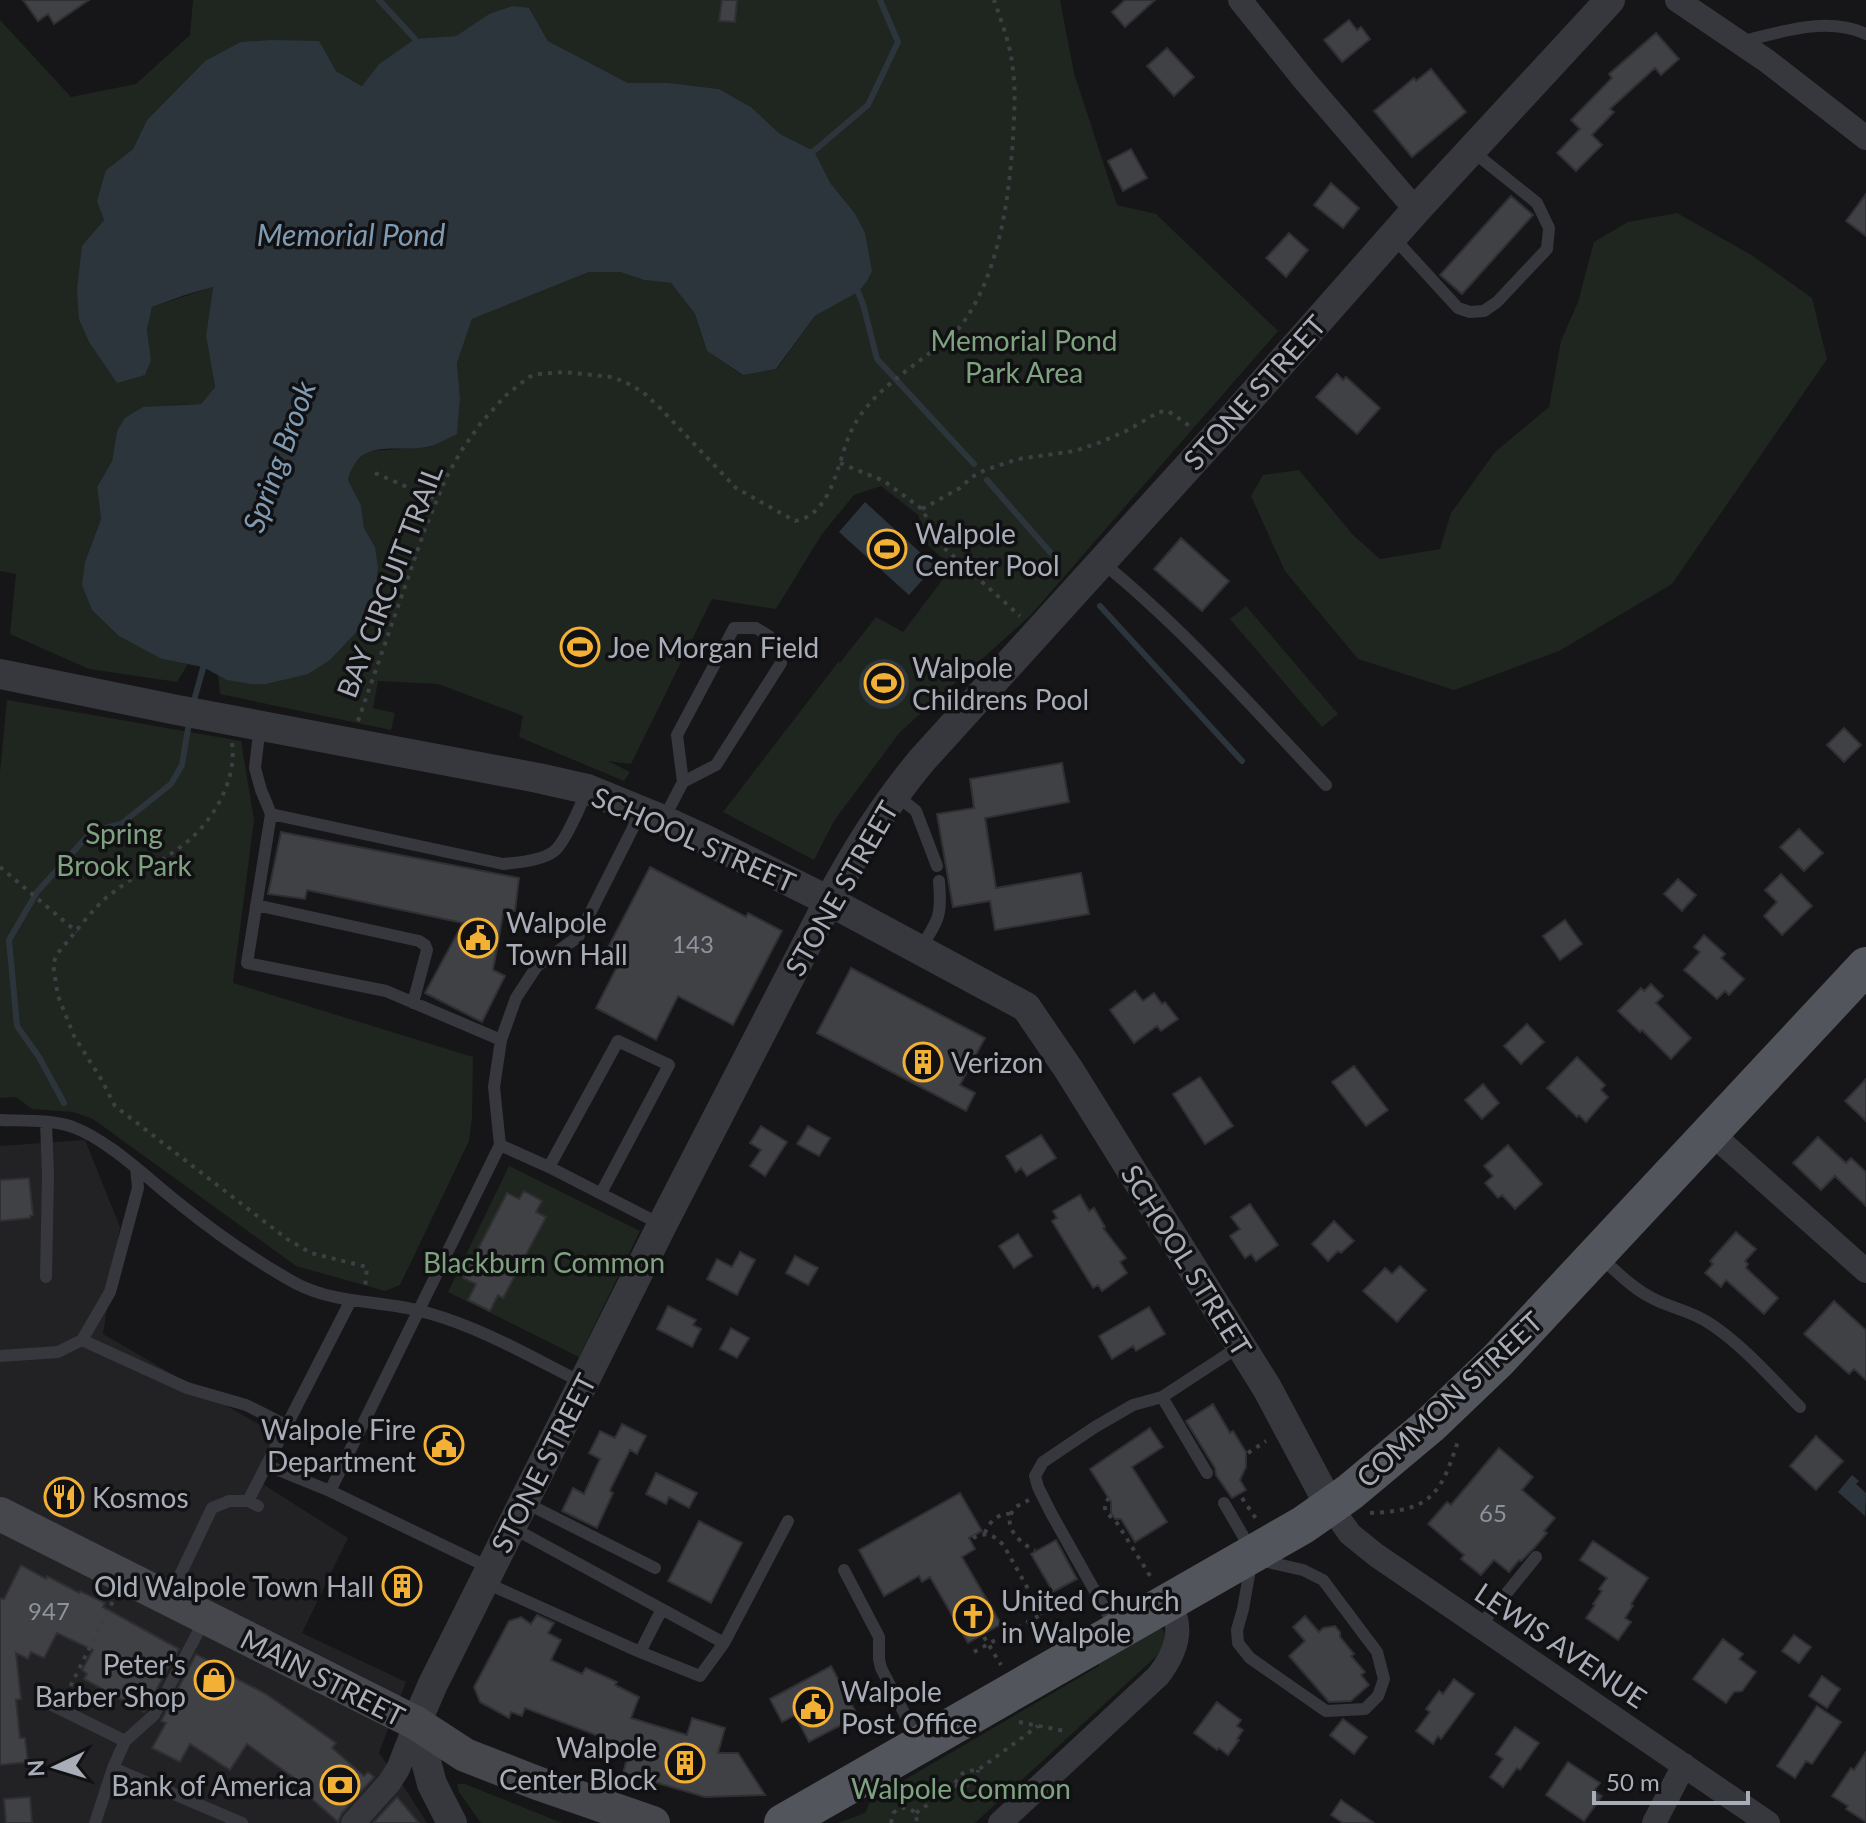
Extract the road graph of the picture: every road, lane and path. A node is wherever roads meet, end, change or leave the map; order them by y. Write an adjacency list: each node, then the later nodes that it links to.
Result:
1 (994, 0): 12 (path, BAY CIRCUIT TRAIL)
2 (1240, 0): 9 (street)
3 (1610, 0): 8 (street, STONE STREET)
4 (1677, 0): 6 (street)
5 (1866, 34): 6 (lane)
6 (1739, 43): 7 (street)
7 (1866, 138)
8 (1471, 150): 9 (street, STONE STREET); 10 (lane)
9 (1416, 210): 10 (street, STONE STREET)
10 (1393, 237): 16 (street, STONE STREET)
11 (1193, 429): 15 (path)
12 (840, 463): 14 (path, BAY CIRCUIT TRAIL); 15 (path)
13 (375, 473): 14 (path)
14 (437, 500): 21 (path, BAY CIRCUIT TRAIL)
15 (922, 509): 17 (path)
16 (1101, 561): 23 (lane); 25 (street, STONE STREET)
17 (1025, 620)
18 (0, 674): 20 (street, SCHOOL STREET)
19 (260, 725): 20 (street, SCHOOL STREET); 21 (street, SCHOOL STREET); 26 (lane)
20 (228, 727): 33 (path)
21 (350, 742): 24 (street, SCHOOL STREET)
22 (683, 782): 22 (lane); 27 (lane)
23 (1326, 785)
24 (587, 789): 26 (lane); 27 (street, SCHOOL STREET)
25 (894, 794): 28 (lane); 31 (street, STONE STREET)
26 (271, 814): 32 (lane)
27 (653, 815): 31 (street, SCHOOL STREET); 37 (lane)
28 (937, 866)
29 (2, 870): 33 (path)
30 (939, 881): 34 (lane)
31 (829, 901): 34 (street, SCHOOL STREET); 45 (street, STONE STREET)
32 (256, 905): 36 (lane); 36 (lane)
33 (77, 932): 49 (path)
34 (920, 949): 52 (street, SCHOOL STREET)
35 (1866, 966): 40 (main road, COMMON STREET)
36 (413, 1003): 37 (lane)
37 (501, 1040): 41 (lane)
38 (0, 1120): 39 (lane)
39 (46, 1122): 43 (lane); 48 (lane)
40 (1710, 1132): 46 (main road, COMMON STREET); 47 (street)
41 (500, 1145): 42 (lane); 50 (lane)
42 (549, 1167): 44 (lane); 44 (lane)
43 (136, 1168): 49 (lane); 51 (lane)
44 (601, 1193): 45 (lane)
45 (662, 1225): 54 (street, STONE STREET)
46 (1596, 1254): 56 (lane); 67 (main road, COMMON STREET)
47 (1866, 1271)
48 (46, 1277)
49 (357, 1301): 50 (lane); 57 (lane)
50 (417, 1310): 54 (lane); 63 (lane)
51 (82, 1340): 53 (lane); 57 (lane)
52 (1240, 1346): 55 (lane); 67 (street, SCHOOL STREET)
53 (0, 1356)
54 (583, 1383): 69 (street, STONE STREET)
55 (1162, 1397): 62 (lane); 86 (lane)
56 (1800, 1407)
57 (286, 1425): 61 (lane)
58 (1461, 1428): 67 (path)
59 (1270, 1438): 60 (path)
60 (1248, 1453)
61 (266, 1465): 63 (lane); 81 (lane)
62 (1207, 1473)
63 (330, 1491): 78 (lane)
64 (1241, 1497): 73 (path)
65 (1109, 1498): 80 (path)
66 (1224, 1503): 73 (lane)
67 (1347, 1510): 73 (main road, COMMON STREET); 85 (street, LEWIS AVENUE)
68 (0, 1514): 79 (main road, MAIN STREET)
69 (517, 1514): 76 (lane); 78 (street, STONE STREET); 82 (lane)
70 (788, 1521): 89 (lane)
71 (985, 1533): 72 (path); 74 (path); 83 (path)
72 (973, 1538)
73 (1255, 1546): 73 (lane); 80 (main road, COMMON STREET)
74 (1035, 1550)
75 (1536, 1557): 85 (lane)
76 (655, 1568)
77 (844, 1570): 101 (lane)
78 (487, 1575): 91 (lane); 97 (street, STONE STREET)
79 (125, 1577): 81 (main road, MAIN STREET); 95 (path)
80 (1160, 1591): 86 (main road, COMMON STREET); 117 (street)
81 (169, 1599): 84 (main road, MAIN STREET)
82 (662, 1609): 89 (lane); 91 (lane)
83 (1042, 1614): 88 (path); 90 (path)
84 (206, 1618): 97 (main road, MAIN STREET); 100 (lane)
85 (1480, 1626): 102 (street, LEWIS AVENUE)
86 (1117, 1631): 101 (main road, COMMON STREET)
87 (984, 1637): 90 (path)
88 (1056, 1639)
89 (724, 1643): 91 (lane)
90 (989, 1644): 92 (path); 93 (path)
91 (640, 1652)
92 (974, 1652)
93 (1004, 1670)
94 (44, 1701): 95 (lane)
95 (59, 1708): 100 (lane)
96 (1012, 1720): 98 (path)
97 (416, 1723): 111 (street); 112 (street); 113 (main road, MAIN STREET)
98 (1038, 1726): 99 (path); 104 (path)
99 (1071, 1733)
100 (125, 1741): 103 (lane)
101 (920, 1745): 114 (main road, COMMON STREET)
102 (1684, 1765): 118 (street); 119 (street, LEWIS AVENUE)
103 (113, 1768): 109 (lane); 110 (lane)
104 (978, 1770): 106 (path); 106 (path)
105 (898, 1783): 107 (path)
106 (955, 1785): 108 (path)
107 (900, 1807): 108 (path); 115 (path)
108 (916, 1813): 116 (path)
109 (95, 1823)
110 (242, 1823)
111 (353, 1823)
112 (452, 1823)
113 (653, 1823)
114 (783, 1823)
115 (890, 1823)
116 (917, 1823)
117 (1000, 1823)
118 (1654, 1823)
119 (1768, 1823)

